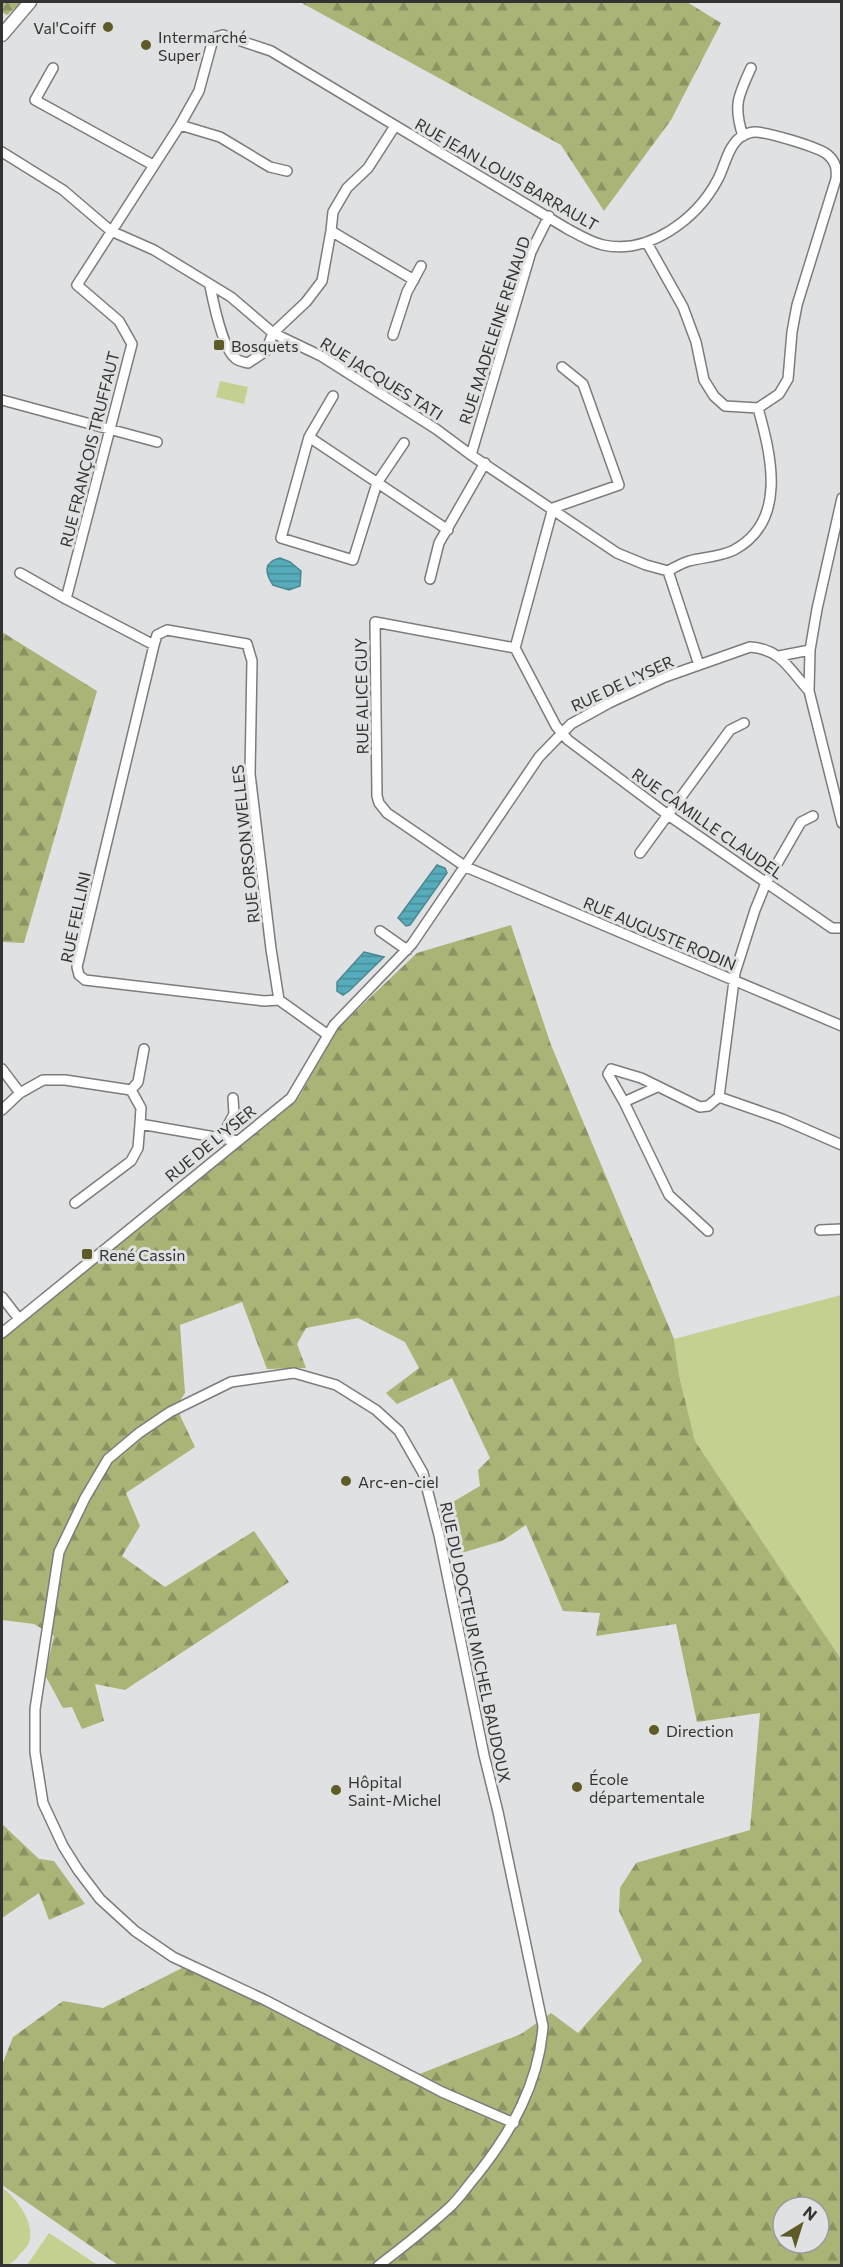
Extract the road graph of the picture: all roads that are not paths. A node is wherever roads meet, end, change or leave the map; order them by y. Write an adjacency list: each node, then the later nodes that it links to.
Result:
1 (30, 2): 2 (street)
2 (2, 35)
3 (53, 68): 9 (street)
4 (751, 68): 7 (street)
5 (180, 125): 6 (street, RUE JEAN LOUIS BARRAULT); 9 (street, RUE JEAN LOUIS BARRAULT); 10 (street)
6 (395, 126): 11 (street, RUE JEAN LOUIS BARRAULT); 13 (street)
7 (743, 136): 14 (street, RUE JEAN LOUIS BARRAULT); 23 (street)
8 (2, 152): 12 (street, RUE JACQUES TATI)
9 (153, 165): 12 (street, RUE JEAN LOUIS BARRAULT)
10 (287, 171)
11 (549, 216): 14 (street, RUE JEAN LOUIS BARRAULT); 28 (street, RUE MADELEINE RENAUD)
12 (111, 231): 17 (street, RUE JACQUES TATI); 24 (street, RUE FRANÇOIS TRUFFAUT)
13 (331, 231): 16 (street); 18 (street)
14 (647, 243): 23 (street)
15 (421, 267): 16 (street)
16 (414, 280): 19 (street)
17 (210, 286): 18 (street, RUE JACQUES TATI); 18 (street)
18 (273, 333): 28 (street, RUE JACQUES TATI)
19 (393, 335)
20 (562, 367): 32 (street)
21 (333, 396): 25 (street)
22 (2, 400): 24 (street)
23 (758, 408): 34 (street)
24 (111, 429): 26 (street); 37 (street, RUE FRANÇOIS TRUFFAUT)
25 (309, 437): 30 (street); 30 (street)
26 (157, 442)
27 (404, 443): 30 (street)
28 (471, 455): 29 (street, RUE JACQUES TATI)
29 (485, 463): 32 (street, RUE JACQUES TATI); 33 (street)
30 (377, 483): 33 (street)
31 (842, 498): 40 (street)
32 (553, 508): 34 (street, RUE JACQUES TATI); 39 (street)
33 (448, 530): 36 (street)
34 (668, 571): 42 (street)
35 (20, 573): 37 (street)
36 (430, 579)
37 (66, 599): 38 (street)
38 (154, 645): 56 (street, RUE ORSON WELLES); 56 (street, RUE FELLINI)
39 (515, 648): 45 (street); 50 (street, RUE ALICE GUY)
40 (810, 650): 41 (street, RUE DE L'YSER); 43 (street)
41 (779, 656): 42 (street, RUE DE L'YSER); 43 (street)
42 (699, 665): 45 (street, RUE DE L'YSER)
43 (809, 691): 48 (street)
44 (744, 723): 46 (street)
45 (561, 733): 46 (street, RUE CAMILLE CLAUDEL); 50 (street, RUE DE L'YSER)
46 (668, 815): 49 (street); 51 (street, RUE CAMILLE CLAUDEL)
47 (813, 816): 51 (street)
48 (842, 823)
49 (640, 854)
50 (466, 867): 54 (street, RUE DE L'YSER); 55 (street, RUE AUGUSTE RODIN)
51 (766, 883): 52 (street, RUE CAMILLE CLAUDEL); 55 (street)
52 (842, 928)
53 (380, 931): 54 (street)
54 (408, 950): 58 (street, RUE DE L'YSER)
55 (735, 980): 57 (street, RUE AUGUSTE RODIN); 64 (street)
56 (279, 1000): 58 (street)
57 (842, 1026)
58 (327, 1035): 70 (street, RUE DE L'YSER)
59 (144, 1049): 62 (street)
60 (2, 1069): 63 (street)
61 (657, 1087): 64 (street); 66 (street); 66 (street)
62 (131, 1090): 63 (street); 68 (street)
63 (20, 1093): 67 (street)
64 (719, 1097): 71 (street)
65 (233, 1098): 69 (street)
66 (624, 1102): 75 (street)
67 (2, 1110)
68 (140, 1124): 69 (street); 72 (street)
69 (220, 1138): 70 (street)
70 (238, 1141): 77 (street, RUE DE L'YSER)
71 (842, 1145)
72 (75, 1203)
73 (842, 1229): 74 (street)
74 (820, 1230)
75 (708, 1232)
76 (2, 1297): 77 (street)
77 (19, 1318): 78 (street, RUE DE L'YSER)
78 (2, 1333)
79 (514, 2123): 79 (street, RUE DU DOCTEUR MICHEL BAUDOUX); 80 (street, RUE DU DOCTEUR MICHEL BAUDOUX)
80 (378, 2265)

